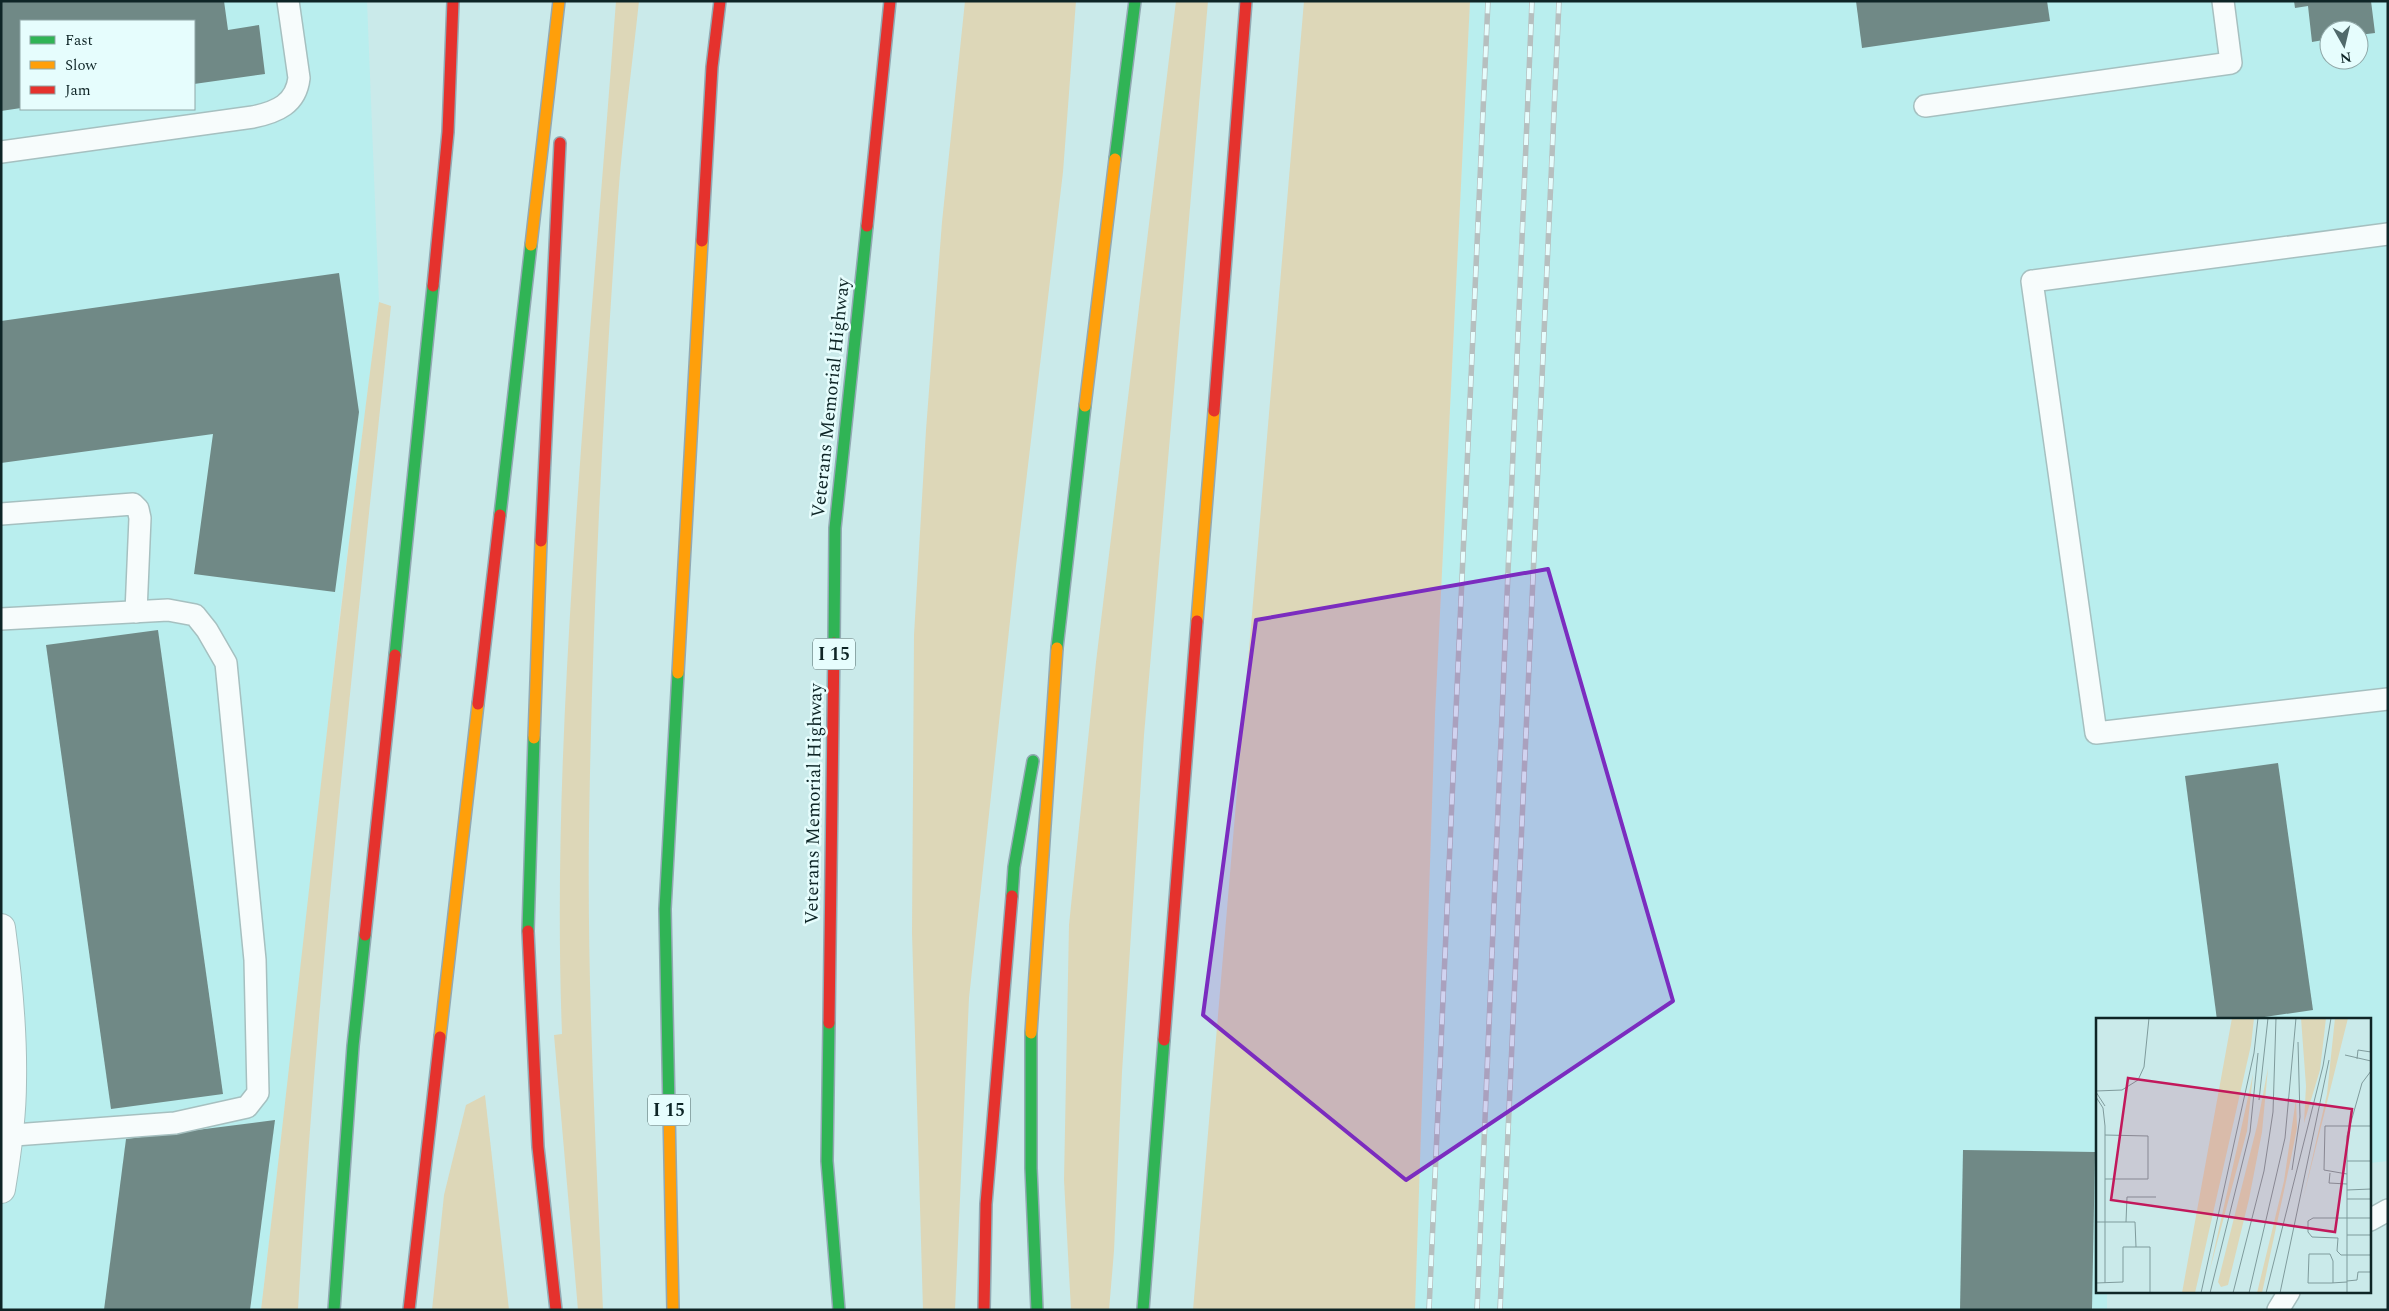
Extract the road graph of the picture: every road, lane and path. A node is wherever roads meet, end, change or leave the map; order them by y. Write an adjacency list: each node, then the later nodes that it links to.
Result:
1 (288, 1): 13 (lane)
2 (454, 1): 28 (highway)
3 (559, 1): 29 (highway)
4 (567, 1): 10 (highway)
5 (720, 1): 31 (highway, I 15)
6 (890, 1): 32 (highway, Veterans Memorial Highway / I 15)
7 (1135, 1): 17 (highway)
8 (1246, 1): 35 (highway)
9 (2223, 1): 11 (lane)
10 (564, 60)
11 (1925, 106)
12 (561, 130): 30 (highway)
13 (1, 152)
14 (2388, 234): 19 (lane)
15 (1, 514): 16 (lane)
16 (136, 612): 18 (lane); 23 (lane)
17 (1059, 614): 20 (highway); 34 (highway)
18 (1, 619)
19 (2388, 699)
20 (1040, 721)
21 (1035, 750): 33 (highway)
22 (1, 928): 23 (street)
23 (5, 1135): 24 (street)
24 (1, 1189)
25 (2388, 1210): 26 (lane)
26 (2372, 1219)
27 (2288, 1294): 36 (lane)
28 (334, 1310)
29 (410, 1310)
30 (556, 1310)
31 (673, 1310)
32 (839, 1310)
33 (984, 1310)
34 (1037, 1310)
35 (1142, 1310)
36 (2278, 1310)

